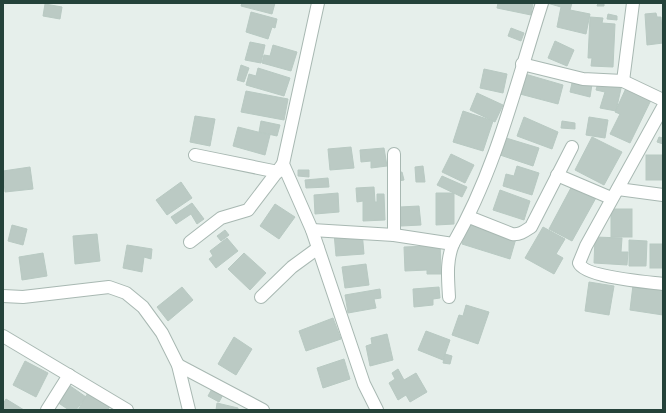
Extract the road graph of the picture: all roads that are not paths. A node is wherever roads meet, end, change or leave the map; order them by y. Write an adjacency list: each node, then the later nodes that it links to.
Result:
1 (318, 3): 11 (street)
2 (542, 3): 4 (street)
3 (633, 3): 5 (street)
4 (522, 64): 5 (street); 15 (street)
5 (623, 81): 6 (street)
6 (663, 100)
7 (663, 107): 13 (street)
8 (572, 147): 12 (street)
9 (394, 154): 17 (street)
10 (195, 155): 11 (street)
11 (281, 168): 16 (street); 18 (street)
12 (557, 175): 13 (street); 15 (street)
13 (615, 193): 14 (street); 21 (street)
14 (663, 195)
15 (469, 217): 19 (street)
16 (312, 230): 17 (street); 20 (street)
17 (394, 235): 19 (street)
18 (190, 242)
19 (453, 244): 24 (street)
20 (318, 248): 23 (street); 32 (street)
21 (663, 284)
22 (3, 296): 26 (street)
23 (261, 297)
24 (449, 297)
25 (3, 336): 27 (street)
26 (178, 365): 30 (street); 31 (street)
27 (69, 375): 28 (street); 29 (street)
28 (47, 410)
29 (127, 410)
30 (189, 410)
31 (263, 410)
32 (377, 410)

